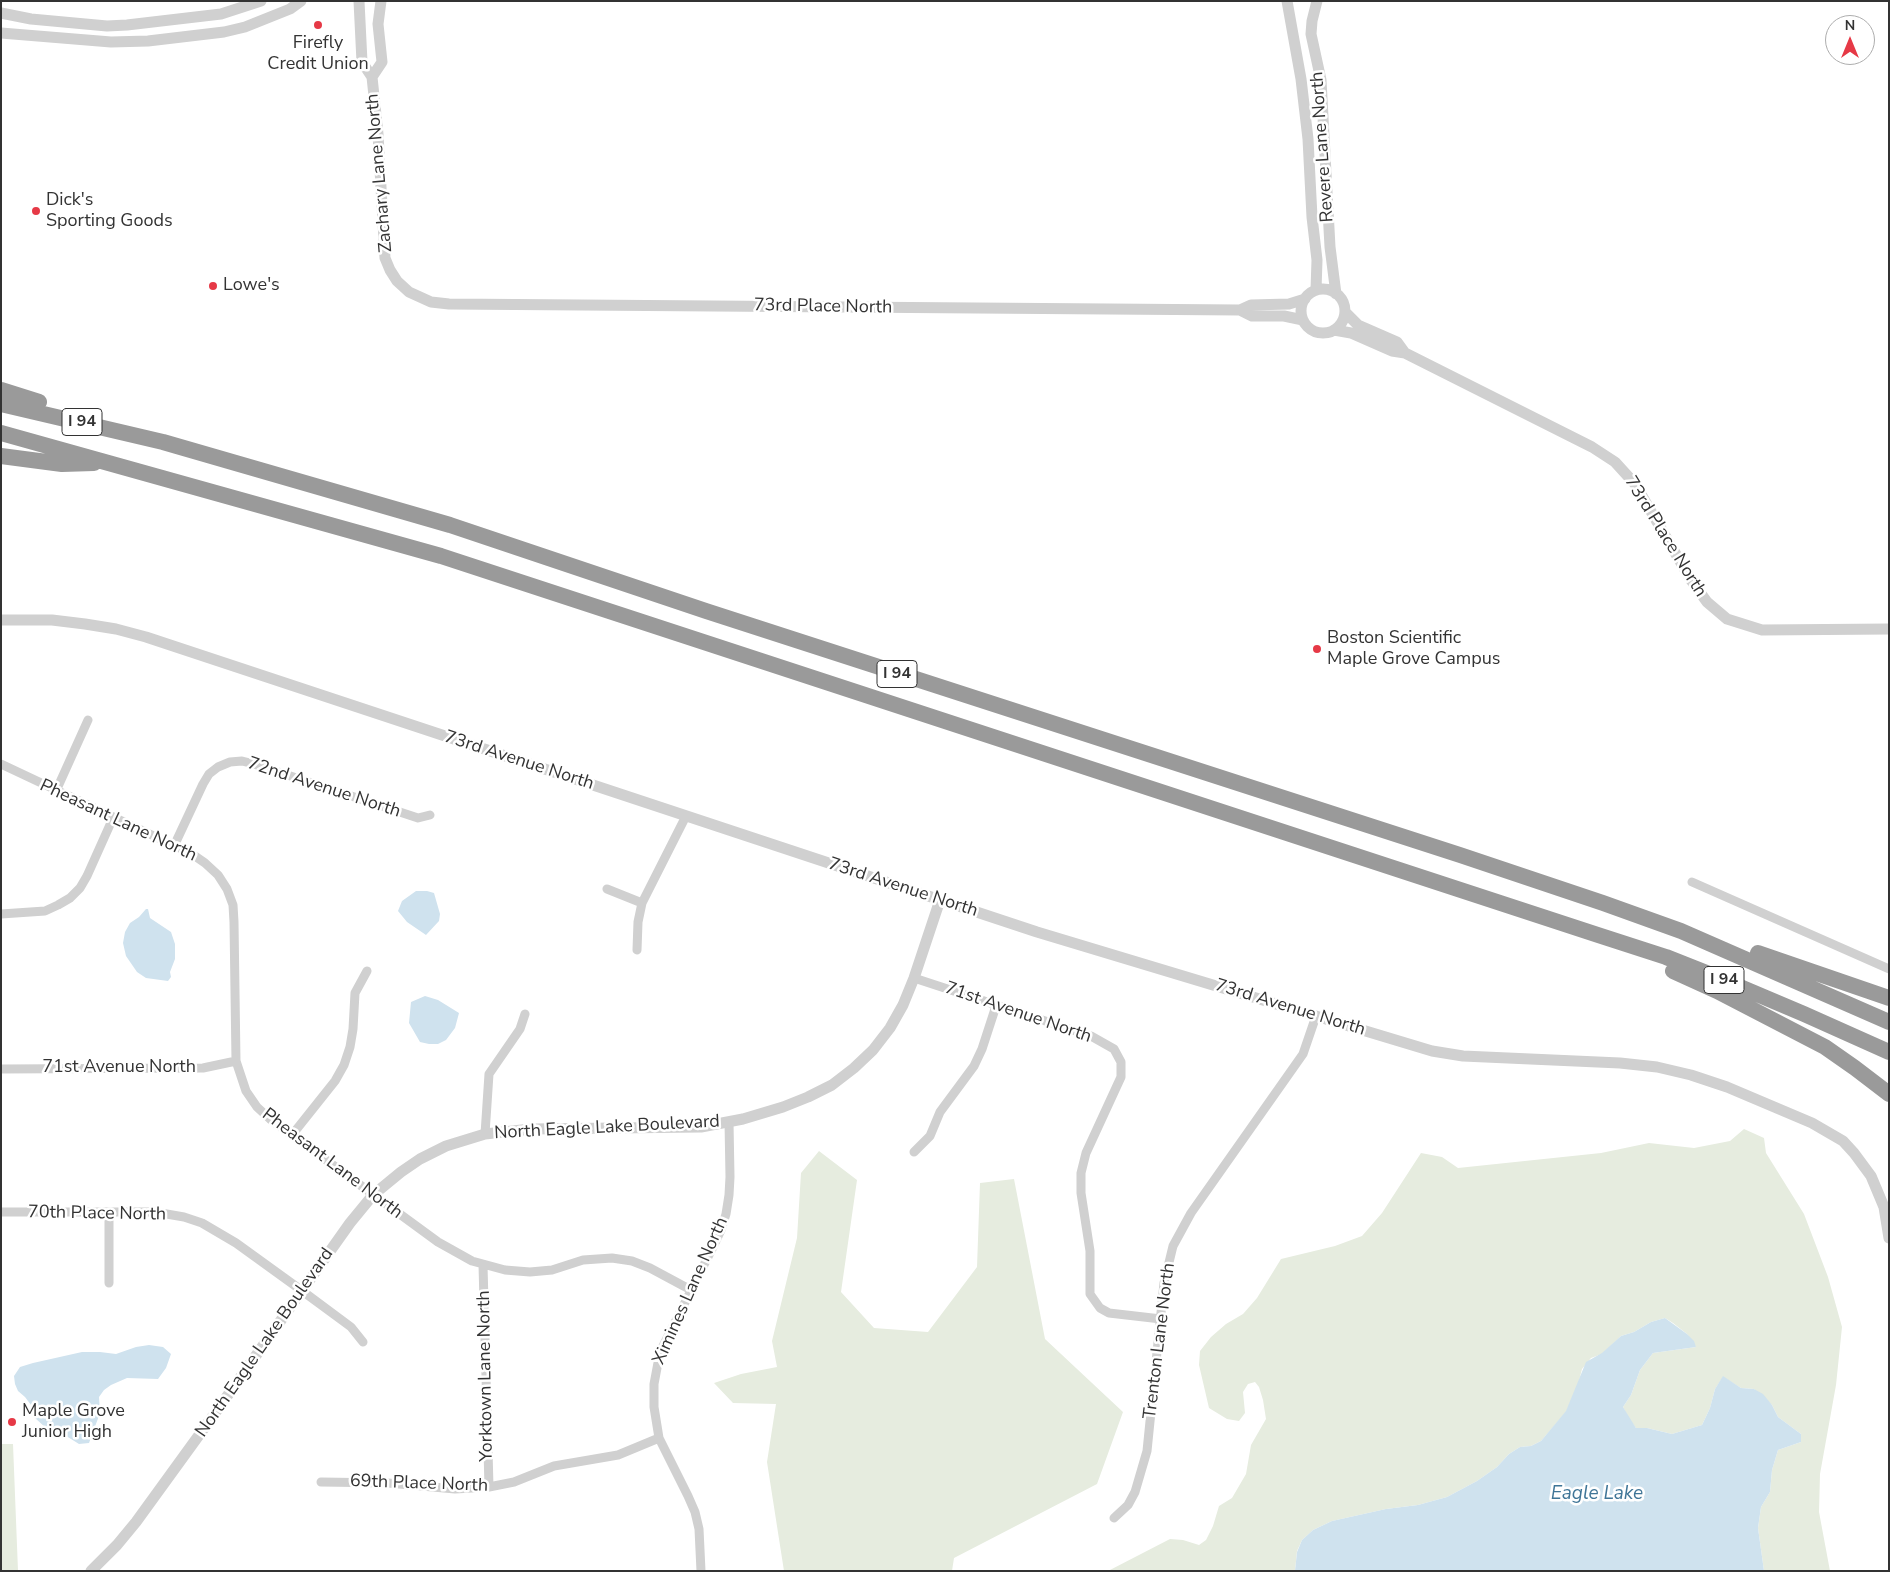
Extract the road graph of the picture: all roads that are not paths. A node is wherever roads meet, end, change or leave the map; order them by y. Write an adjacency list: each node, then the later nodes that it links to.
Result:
1 (261, 1): 7 (street)
2 (300, 1): 8 (street)
3 (359, 1): 9 (street, Zachary Lane North)
4 (382, 1): 9 (street, Zachary Lane North)
5 (1287, 1): 10 (street, Revere Lane North)
6 (1317, 1): 12 (street, Revere Lane North)
7 (1, 13)
8 (1, 32)
9 (372, 76): 11 (street, Zachary Lane North)
10 (1316, 290): 12 (street); 13 (street)
11 (409, 292): 14 (street, 73rd Place North)
12 (1336, 294): 15 (street)
13 (1305, 299): 14 (street, 73rd Place North); 16 (street)
14 (1240, 310): 16 (street, 73rd Place North)
15 (1345, 312): 17 (street); 18 (street, 73rd Place North)
16 (1303, 320): 17 (street)
17 (1334, 330): 18 (street, 73rd Place North)
18 (1405, 353): 26 (street, 73rd Place North)
19 (1, 390): 22 (highway)
20 (1, 404): 22 (highway, I 94)
21 (1, 433): 24 (highway, I 94)
22 (163, 442): 38 (highway, I 94)
23 (1, 456): 24 (highway)
24 (114, 463): 40 (highway, I 94)
25 (1, 620): 31 (street, 73rd Avenue North)
26 (1889, 629)
27 (88, 720): 29 (street)
28 (1, 764): 29 (street, Pheasant Lane North)
29 (56, 791): 32 (street, Pheasant Lane North)
30 (430, 815): 33 (street, 72nd Avenue North)
31 (686, 816): 36 (street, 73rd Avenue North); 37 (street)
32 (113, 818): 33 (street, Pheasant Lane North); 39 (street)
33 (174, 846): 51 (street, Pheasant Lane North)
34 (1692, 882): 42 (street)
35 (607, 889): 37 (street)
36 (940, 900): 44 (street, North Eagle Lake Boulevard); 48 (street, 73rd Avenue North)
37 (642, 903): 41 (street)
38 (1630, 912): 45 (highway); 49 (highway, I 94)
39 (1, 914)
40 (1554, 921): 50 (highway, I 94); 53 (highway)
41 (637, 950)
42 (1889, 969)
43 (366, 971): 56 (street)
44 (914, 978): 46 (street, 71st Avenue North); 54 (street, North Eagle Lake Boulevard)
45 (1889, 998)
46 (996, 1006): 57 (street); 66 (street, 71st Avenue North)
47 (525, 1014): 55 (street)
48 (1316, 1016): 61 (street, 73rd Avenue North); 66 (street, Trenton Lane North)
49 (1889, 1022)
50 (1889, 1052)
51 (236, 1061): 52 (street, 71st Avenue North); 56 (street, Pheasant Lane North)
52 (1, 1069)
53 (1889, 1094)
54 (729, 1122): 55 (street, North Eagle Lake Boulevard); 65 (street, Ximines Lane North)
55 (484, 1134): 58 (street, North Eagle Lake Boulevard)
56 (292, 1135): 58 (street, Pheasant Lane North)
57 (914, 1152)
58 (373, 1195): 62 (street, Pheasant Lane North); 64 (street, North Eagle Lake Boulevard)
59 (1, 1212): 60 (street, 70th Place North)
60 (109, 1212): 63 (street); 64 (street, 70th Place North)
61 (1889, 1238)
62 (483, 1265): 65 (street, Pheasant Lane North); 70 (street, Yorktown Lane North)
63 (109, 1283)
64 (302, 1290): 67 (street, 70th Place North); 72 (street, North Eagle Lake Boulevard)
65 (691, 1290): 68 (street, Ximines Lane North)
66 (1161, 1319): 71 (street, Trenton Lane North)
67 (363, 1342)
68 (660, 1438): 70 (street, 69th Place North); 73 (street, Ximines Lane North)
69 (321, 1482): 70 (street, 69th Place North)
70 (488, 1487)
71 (1114, 1518)
72 (91, 1571)
73 (701, 1571)

